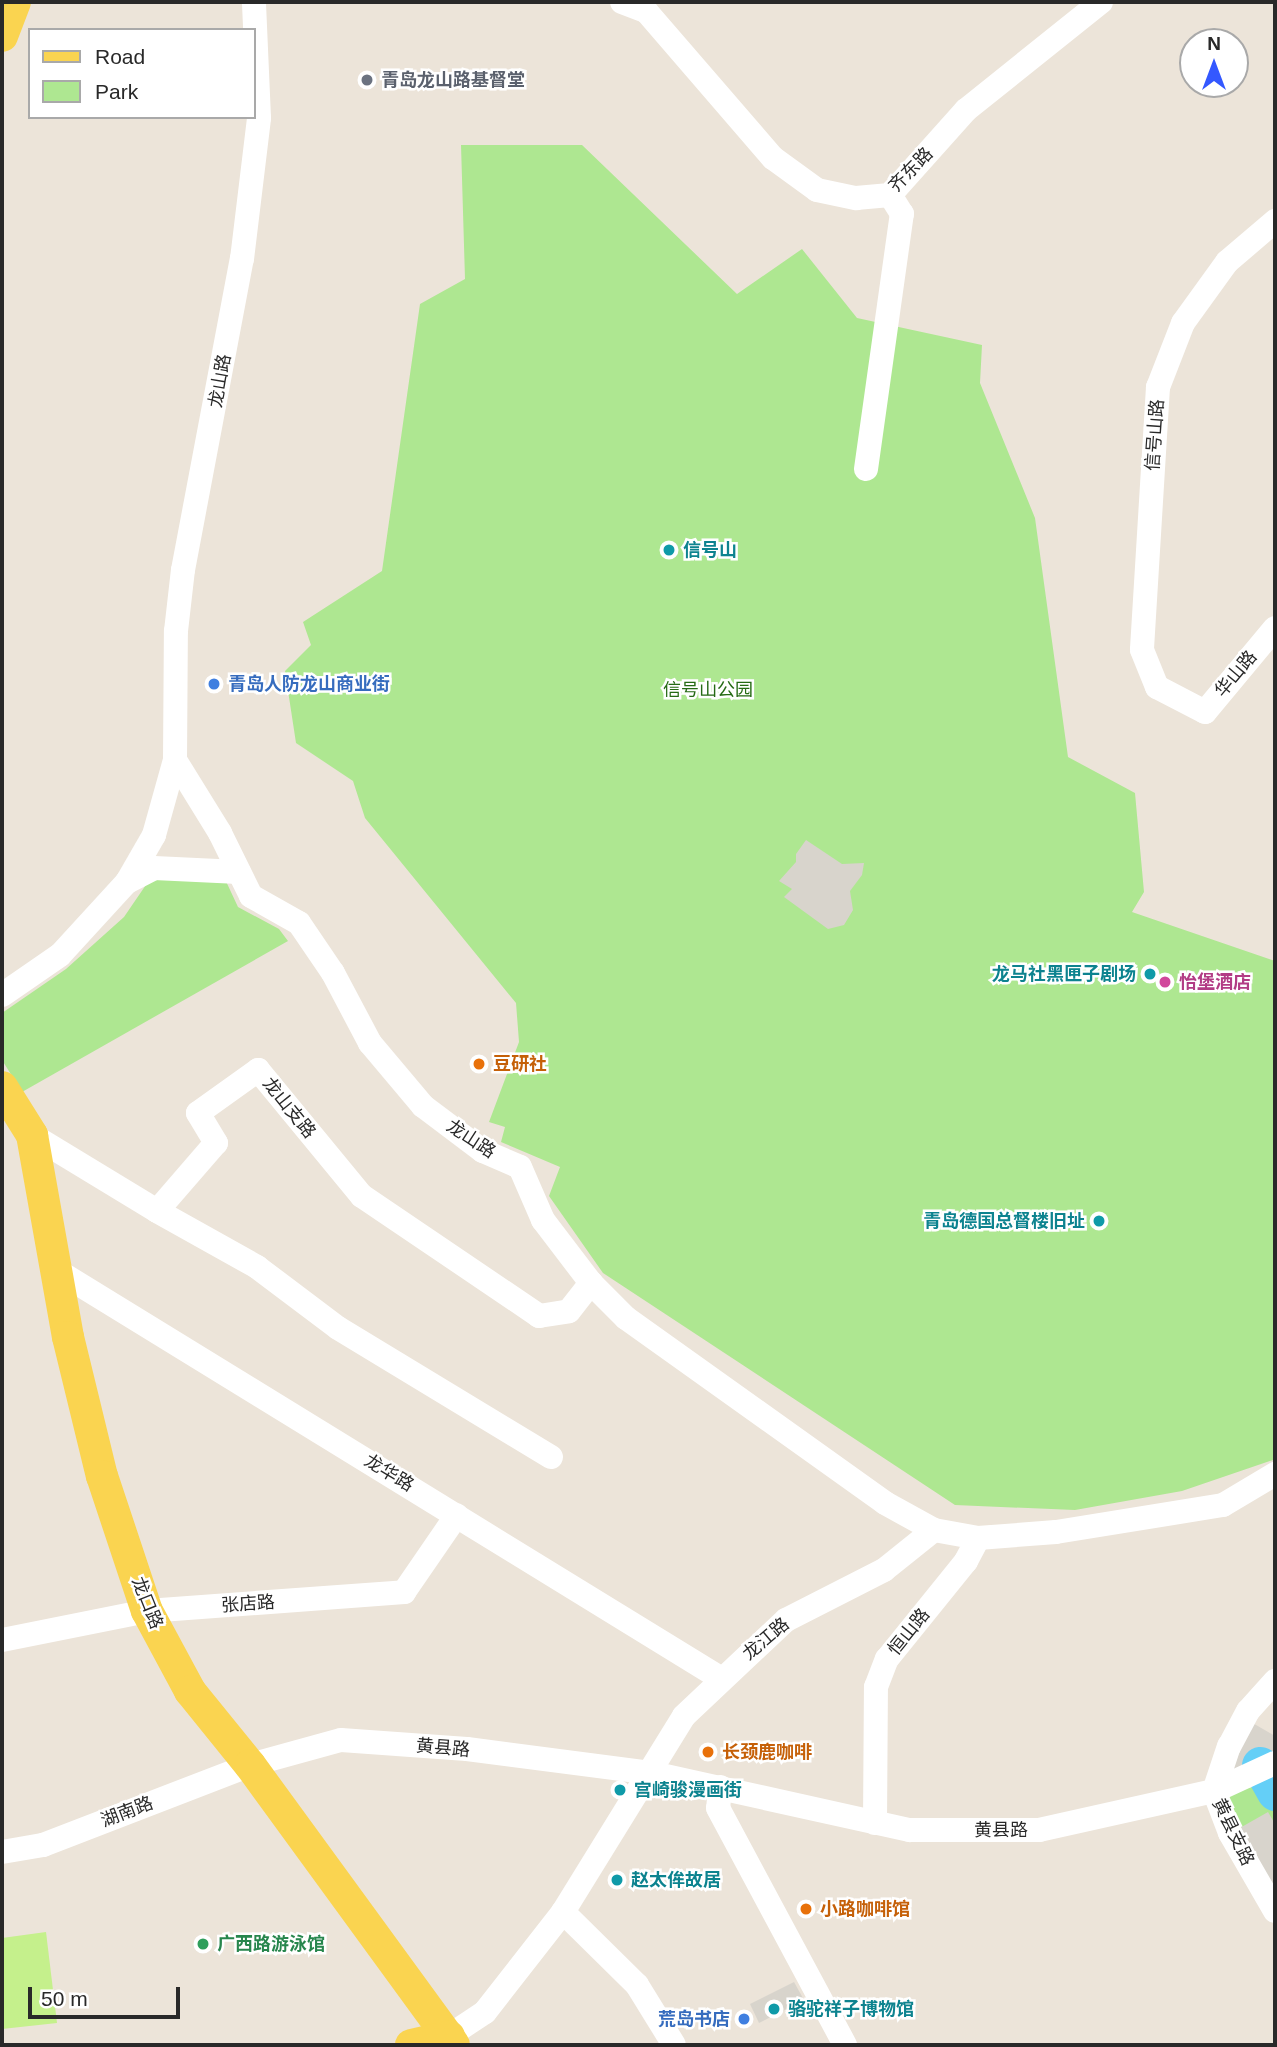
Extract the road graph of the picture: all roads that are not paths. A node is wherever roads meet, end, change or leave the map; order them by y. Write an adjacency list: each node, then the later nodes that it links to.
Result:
1 (15, 2): 6 (main road)
2 (254, 2): 5 (street, 龙山路)
3 (622, 2): 8 (street, 齐东路)
4 (1101, 2): 8 (street, 齐东路)
5 (255, 28)
6 (2, 36)
7 (256, 48): 13 (street, 龙山路)
8 (890, 195): 10 (street)
9 (1275, 221): 12 (street, 信号山路)
10 (866, 469)
11 (1275, 628): 12 (street, 华山路)
12 (1157, 687)
13 (175, 760): 14 (street, 龙山路); 15 (street, 龙山路)
14 (239, 872): 15 (street); 21 (street, 龙山路)
15 (127, 882): 16 (street, 龙山路)
16 (2, 995)
17 (2, 1087): 18 (main road, 龙口路)
18 (33, 1135): 19 (street); 20 (main road, 龙口路)
19 (158, 1211): 21 (street, 龙山支路); 22 (street)
20 (56, 1270): 24 (street, 龙华路); 27 (main road, 龙口路)
21 (591, 1283): 25 (street, 龙山路)
22 (551, 1457)
23 (1275, 1474): 26 (street)
24 (457, 1515): 27 (street, 张店路); 29 (street, 龙华路)
25 (934, 1530): 26 (street); 29 (street, 龙江路)
26 (978, 1538): 36 (street, 恒山路)
27 (147, 1612): 28 (street, 张店路); 32 (main road, 龙口路)
28 (2, 1640)
29 (720, 1678): 33 (street, 龙江路)
30 (1275, 1681): 35 (street, 黄县支路)
31 (1275, 1763): 35 (street, 黄县路)
32 (250, 1765): 33 (street, 黄县路); 37 (street, 湖南路); 40 (main road, 龙口路)
33 (652, 1773): 34 (street, 黄县路); 39 (street, 龙江路)
34 (720, 1787): 36 (street, 黄县路); 43 (street)
35 (1214, 1791): 36 (street, 黄县路); 38 (street, 黄县支路)
36 (875, 1823)
37 (2, 1852)
38 (1275, 1911)
39 (563, 1912): 40 (street, 龙江路); 42 (street)
40 (451, 2041): 41 (main road)
41 (411, 2045)
42 (674, 2045)
43 (845, 2045)

